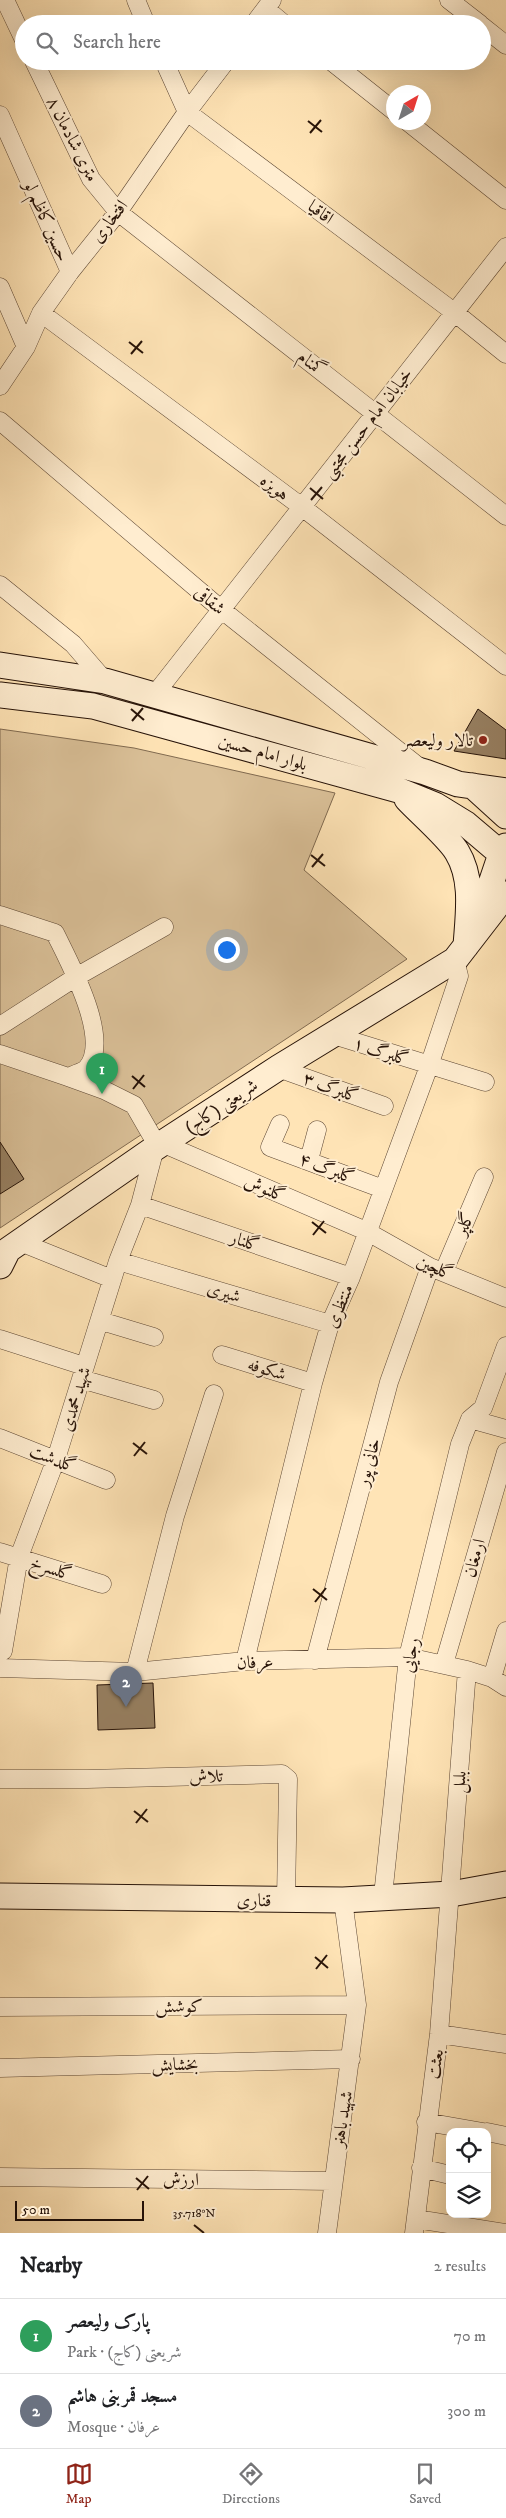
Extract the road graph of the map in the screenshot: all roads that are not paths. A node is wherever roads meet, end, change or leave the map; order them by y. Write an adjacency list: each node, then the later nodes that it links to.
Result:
1 (5, 0): 9 (street)
2 (136, 0): 5 (street)
3 (450, 0): 8 (street)
4 (269, 4): 6 (street); 7 (street)
5 (142, 15)
6 (261, 15)
7 (277, 15)
8 (469, 15)
9 (15, 21)
10 (491, 33): 11 (street)
11 (506, 45)
12 (38, 70): 21 (street, ۸ متری شادمان)
13 (168, 70): 17 (street)
14 (219, 70): 17 (street, افتخاری)
15 (342, 70): 16 (street)
16 (386, 105)
17 (187, 112): 21 (street, افتخاری); 25 (street, اقاقیا)
18 (0, 115): 23 (street, حسین کاظم لو)
19 (418, 130): 20 (street)
20 (506, 200)
21 (118, 212): 23 (street, افتخاری); 30 (street, گمنام)
22 (506, 247): 25 (street, خیابان امام حسن مجتبی)
23 (70, 272): 26 (street, افتخاری)
24 (0, 287): 27 (street)
25 (454, 312): 28 (street, اقاقیا); 30 (street, خیابان امام حسن مجتبی)
26 (41, 313): 27 (street, افتخاری); 32 (street, هویزه)
27 (26, 347): 29 (street, افتخاری)
28 (506, 354)
29 (0, 386)
30 (376, 412): 32 (street, خیابان امام حسن مجتبی); 33 (street, گمنام)
31 (0, 421): 35 (street, شقاقی)
32 (302, 507): 35 (street, خیابان امام حسن مجتبی); 37 (street, هویزه)
33 (506, 516)
34 (0, 585): 38 (street)
35 (222, 610): 39 (street, خیابان امام حسن مجتبی); 41 (street, شقاقی)
36 (0, 665): 38 (main road, بلوار امام حسین)
37 (506, 666)
38 (106, 681): 39 (main road, بلوار امام حسین)
39 (155, 694): 41 (main road, بلوار امام حسین)
40 (0, 695): 43 (main road, بلوار امام حسین)
41 (426, 772): 42 (main road, بلوار امام حسین)
42 (473, 786): 44 (main road); 45 (main road, بلوار امام حسین)
43 (398, 790): 46 (main road, بلوار امام حسین); 51 (main road)
44 (506, 790)
45 (506, 816)
46 (504, 853): 51 (main road)
47 (506, 894): 51 (main road)
48 (0, 915): 52 (street)
49 (506, 924): 51 (main road)
50 (164, 927): 52 (street)
51 (465, 947): 54 (main road, شریعتی (کاج)); 56 (street, منتظری)
52 (76, 977): 53 (street); 58 (street)
53 (0, 1026)
54 (333, 1035): 56 (street, گلبرگ ۱); 57 (main road, شریعتی (کاج))
55 (0, 1054): 58 (street)
56 (429, 1066): 59 (street, گلبرگ ۱); 66 (street, منتظری)
57 (278, 1068): 60 (street, گلبرگ ۳); 63 (main road, شریعتی (کاج))
58 (68, 1077): 63 (street)
59 (485, 1082)
60 (384, 1106)
61 (280, 1124): 64 (street, گلبرگ ۴)
62 (317, 1130): 64 (street)
63 (160, 1146): 67 (street, شهید محمدی); 68 (street, گلنوش); 69 (main road, شریعتی (کاج))
64 (309, 1160): 66 (street, گلبرگ ۴)
65 (484, 1177): 72 (street, گلپر)
66 (383, 1189): 68 (street, منتظری)
67 (140, 1205): 70 (street, شهید محمدی); 73 (street, گلنار)
68 (366, 1232): 72 (street, گلچین); 73 (street, منتظری)
69 (20, 1242): 71 (main road, شریعتی (کاج)); 74 (street)
70 (118, 1261): 74 (street, شهید محمدی); 77 (street, شیری)
71 (0, 1264)
72 (437, 1269): 75 (street, گلچین); 98 (street, خانی پور)
73 (351, 1277): 77 (street, منتظری)
74 (112, 1280): 76 (street, شهید محمدی)
75 (506, 1298)
76 (101, 1321): 78 (street); 82 (street, شهید محمدی)
77 (330, 1324): 83 (street, منتظری)
78 (154, 1337)
79 (0, 1339): 82 (street)
80 (506, 1346): 86 (street, رجایی)
81 (222, 1355): 83 (street, شکوفه)
82 (83, 1372): 85 (street); 90 (street, شهید محمدی)
83 (313, 1383): 99 (street, منتظری)
84 (214, 1394): 102 (street)
85 (154, 1400)
86 (470, 1419): 87 (street); 96 (street, رجایی)
87 (506, 1429)
88 (0, 1438): 90 (street, گلدشت)
89 (506, 1452): 100 (street, ارمغان)
90 (56, 1459): 91 (street, گلدشت); 93 (street, شهید محمدی)
91 (106, 1480)
92 (0, 1552): 93 (street, گلسرخ)
93 (20, 1557): 94 (street, گلسرخ); 97 (street, شهید محمدی)
94 (102, 1584)
95 (506, 1631): 103 (street)
96 (408, 1657): 98 (street, عرفان); 100 (street, عرفان); 108 (street, رجایی)
97 (1, 1659): 102 (street, عرفان)
98 (315, 1660): 99 (street, عرفان)
99 (246, 1661): 102 (street, عرفان)
100 (444, 1664): 101 (street, عرفان)
101 (467, 1670): 103 (street, عرفان); 106 (street, بلبل)
102 (135, 1672)
103 (499, 1683)
104 (0, 1778): 110 (street, تلاش)
105 (506, 1884): 106 (main road, قناری)
106 (451, 1894): 108 (main road, قناری); 113 (street, بعثت)
107 (0, 1896): 110 (main road, قناری)
108 (383, 1896): 109 (main road, قناری)
109 (343, 1900): 110 (main road, قناری); 111 (street, شهید باهنر)
110 (286, 1901)
111 (357, 2005): 112 (street, کوشش); 115 (street, شهید باهنر)
112 (0, 2007)
113 (439, 2034): 114 (street); 117 (street, بعثت)
114 (506, 2044)
115 (351, 2059): 116 (street, بخشایش); 124 (street, شهید باهنر)
116 (0, 2068)
117 (426, 2122): 118 (street); 121 (street, بعثت)
118 (460, 2128)
119 (491, 2133): 120 (street)
120 (506, 2136)
121 (421, 2168): 122 (street); 125 (street, بعثت)
122 (446, 2174)
123 (0, 2177): 124 (street, ارزش)
124 (332, 2181): 126 (street, شهید باهنر)
125 (415, 2226): 127 (street)
126 (327, 2233)
127 (505, 2233)

